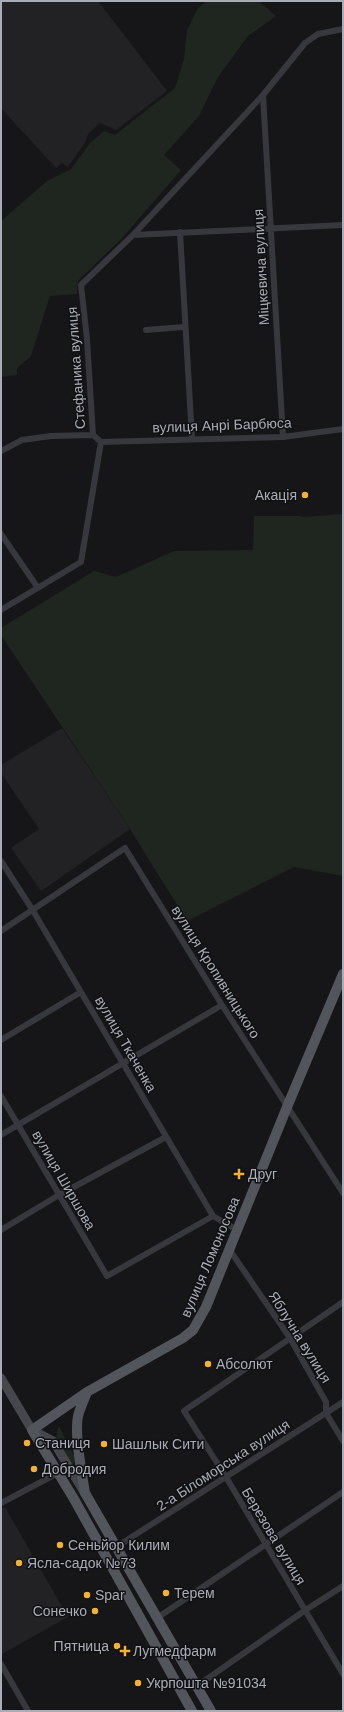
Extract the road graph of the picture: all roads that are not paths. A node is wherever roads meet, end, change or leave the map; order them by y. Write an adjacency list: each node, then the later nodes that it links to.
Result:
1 (343, 29): 2 (street)
2 (263, 95): 4 (street, Міцкевича вулиця); 6 (street)
3 (343, 225): 4 (street)
4 (271, 228): 5 (street); 11 (street, Міцкевича вулиця)
5 (180, 232): 6 (street); 7 (street)
6 (133, 235): 10 (street, Стефаника вулиця)
7 (184, 327): 8 (street); 12 (street)
8 (146, 330)
9 (343, 429): 11 (street, вулиця Анрі Барбюса)
10 (93, 435): 13 (street, Стефаника вулиця); 14 (street)
11 (283, 436): 12 (street, вулиця Анрі Барбюса)
12 (192, 438): 13 (street, вулиця Анрі Барбюса)
13 (101, 442): 16 (street, Стефаника вулиця)
14 (1, 451)
15 (1, 534): 16 (street)
16 (38, 588): 17 (street)
17 (1, 610)
18 (1, 861): 19 (street, вулиця Ткаченка)
19 (32, 909): 20 (street); 22 (street, вулиця Ткаченка); 23 (street, вулиця Кропивницького)
20 (1, 931)
21 (343, 974): 27 (main road, вулиця Ломоносова)
22 (81, 992): 24 (street); 25 (street, вулиця Ткаченка)
23 (222, 1005): 25 (street); 27 (street, вулиця Кропивницького)
24 (1, 1040)
25 (124, 1064): 28 (street); 30 (street, вулиця Ткаченка)
26 (1, 1096): 28 (street, вулиця Ширшова)
27 (287, 1107): 31 (street, вулиця Кропивницького); 35 (main road, вулиця Ломоносова)
28 (18, 1125): 29 (street); 32 (street, вулиця Ширшова)
29 (1, 1135)
30 (166, 1137): 32 (street); 33 (street, вулиця Ткаченка)
31 (343, 1193)
32 (59, 1195): 33 (street, вулиця Ширшова); 34 (street)
33 (213, 1216): 35 (street)
34 (1, 1230)
35 (238, 1230): 36 (main road, вулиця Ломоносова)
36 (229, 1249): 38 (street, Яблучна вулиця); 40 (main road, вулиця Ломоносова)
37 (343, 1302): 38 (street)
38 (290, 1338): 42 (street, Яблучна вулиця); 46 (street, Березова вулиця)
39 (1, 1378): 43 (street)
40 (87, 1392): 43 (main road, вулиця Ломоносова); 48 (main road)
41 (343, 1402): 42 (street, 2-а Біломорська вулиця)
42 (326, 1413): 44 (street, Яблучна вулиця); 46 (street, 2-а Біломорська вулиця)
43 (32, 1430): 45 (main road); 48 (street)
44 (343, 1440)
45 (58, 1473): 49 (street); 59 (main road)
46 (226, 1477): 50 (street, Березова вулиця); 51 (street, 2-а Біломорська вулиця)
47 (343, 1492): 50 (street)
48 (85, 1493): 51 (main road)
49 (1, 1503)
50 (264, 1544): 53 (street, Березова вулиця); 54 (street)
51 (116, 1547): 54 (main road)
52 (343, 1586): 53 (street)
53 (304, 1610): 56 (street, Березова вулиця); 57 (street)
54 (157, 1618): 57 (main road)
55 (1, 1664): 58 (street)
56 (343, 1674)
57 (197, 1686): 60 (main road)
58 (28, 1711)
59 (192, 1711)
60 (211, 1711)

